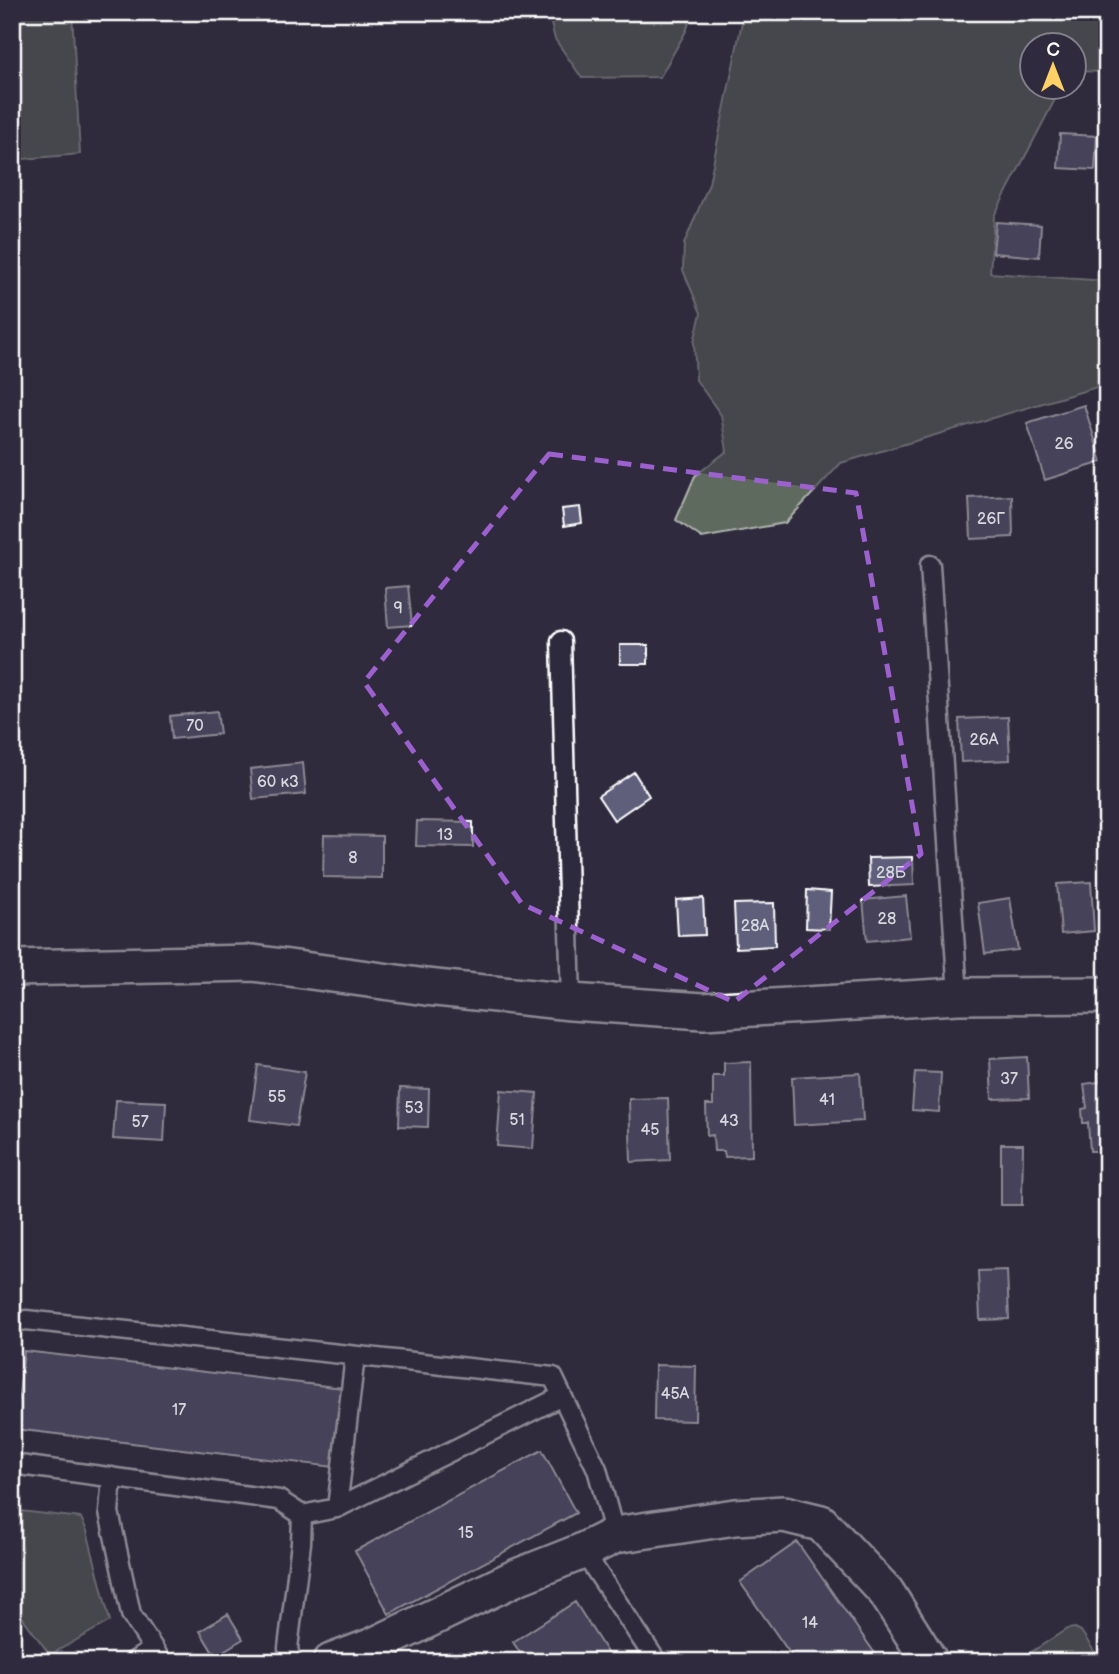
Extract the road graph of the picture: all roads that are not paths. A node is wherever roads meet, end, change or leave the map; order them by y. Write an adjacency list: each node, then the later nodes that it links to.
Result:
1 (930, 565): 5 (lane)
2 (561, 641): 6 (lane)
3 (12, 968): 6 (street)
4 (1107, 995): 5 (street)
5 (958, 996): 6 (street)
6 (571, 1002)
7 (12, 1323): 8 (lane)
8 (355, 1356): 9 (lane); 12 (lane)
9 (562, 1396): 12 (lane); 14 (lane)
10 (12, 1464): 11 (lane)
11 (112, 1477): 13 (lane); 17 (lane)
12 (337, 1508): 13 (lane)
13 (302, 1515): 19 (lane)
14 (615, 1535): 15 (street); 22 (street)
15 (583, 1551): 16 (street); 21 (lane)
16 (379, 1654): 20 (street)
17 (157, 1655): 18 (lane)
18 (133, 1662)
19 (291, 1662)
20 (331, 1662)
21 (657, 1662)
22 (930, 1662)

